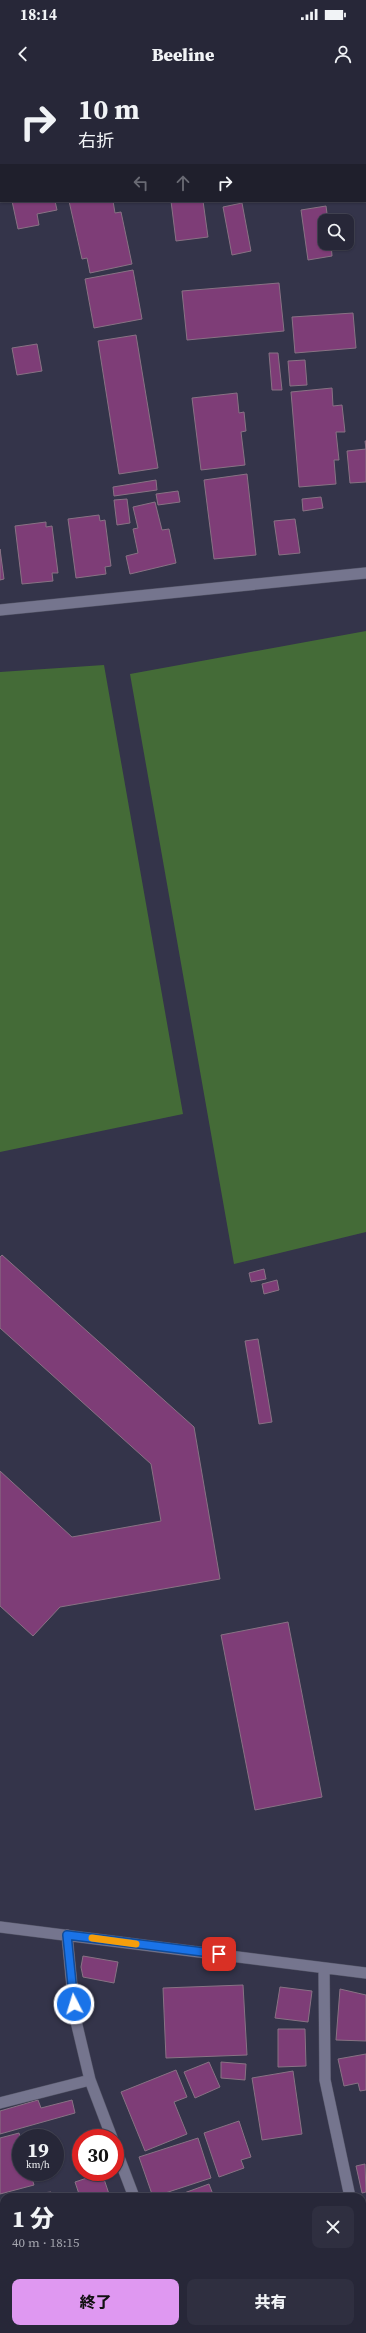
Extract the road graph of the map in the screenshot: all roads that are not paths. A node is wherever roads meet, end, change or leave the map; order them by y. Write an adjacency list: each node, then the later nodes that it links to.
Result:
1 (366, 573): 2 (street)
2 (0, 610)
3 (0, 1927): 4 (street)
4 (67, 1935): 5 (street); 7 (street)
5 (324, 1968): 6 (street); 12 (street)
6 (366, 1973)
7 (90, 2080): 8 (street); 9 (street)
8 (0, 2103)
9 (109, 2129)
10 (124, 2171): 11 (street)
11 (132, 2193)
12 (349, 2193)

